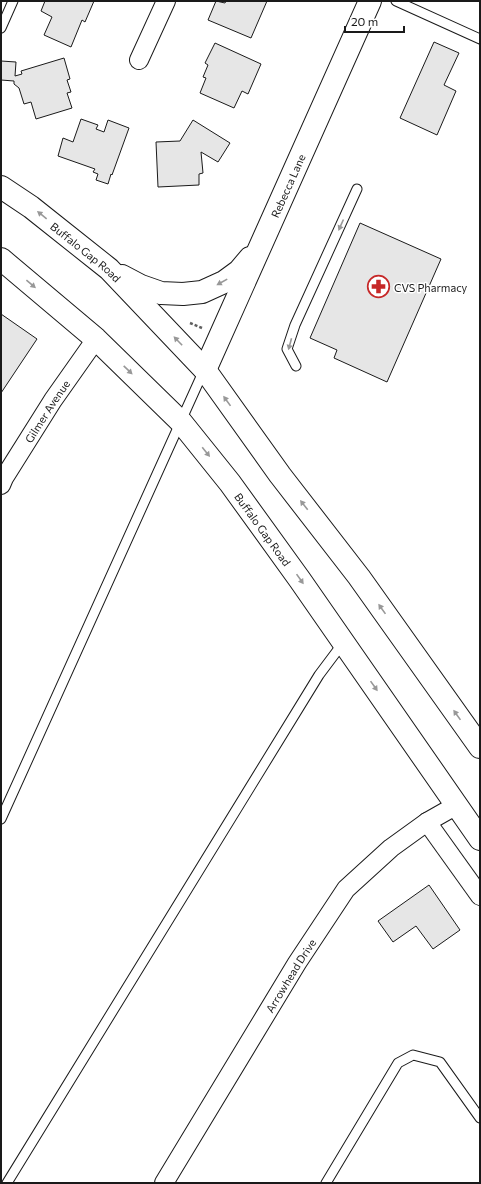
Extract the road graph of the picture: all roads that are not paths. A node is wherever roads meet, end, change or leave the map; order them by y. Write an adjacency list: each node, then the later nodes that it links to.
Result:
1 (13, 1): 5 (lane)
2 (166, 1): 7 (street)
3 (370, 1): 10 (main road, Rebecca Lane)
4 (396, 1): 6 (lane)
5 (1, 28)
6 (480, 39)
7 (139, 60)
8 (1, 187): 12 (main road, Buffalo Gap Road, one-way to 8)
9 (357, 189): 14 (lane, one-way to 14)
10 (260, 247): 12 (main road, one-way to 12); 15 (main road, Rebecca Lane)
11 (1, 259): 13 (main road, Buffalo Gap Road, one-way to 13)
12 (109, 269): 15 (main road, Buffalo Gap Road, one-way to 12)
13 (96, 339): 16 (main road, Buffalo Gap Road, one-way to 16); 17 (street, Gilmer Avenue)
14 (296, 366)
15 (205, 370): 16 (lane); 19 (main road, Buffalo Gap Road, one-way to 15)
16 (181, 422): 18 (main road, Buffalo Gap Road, one-way to 18); 21 (lane)
17 (1, 485)
18 (343, 642): 20 (main road, Buffalo Gap Road, one-way to 20); 26 (lane)
19 (480, 747)
20 (457, 805): 22 (street, Arrowhead Drive); 23 (main road, Buffalo Gap Road)
21 (1, 819)
22 (427, 822): 24 (street); 27 (street, Arrowhead Drive)
23 (480, 839)
24 (480, 896)
25 (480, 1118): 28 (lane)
26 (6, 1183)
27 (164, 1183)
28 (326, 1183)

